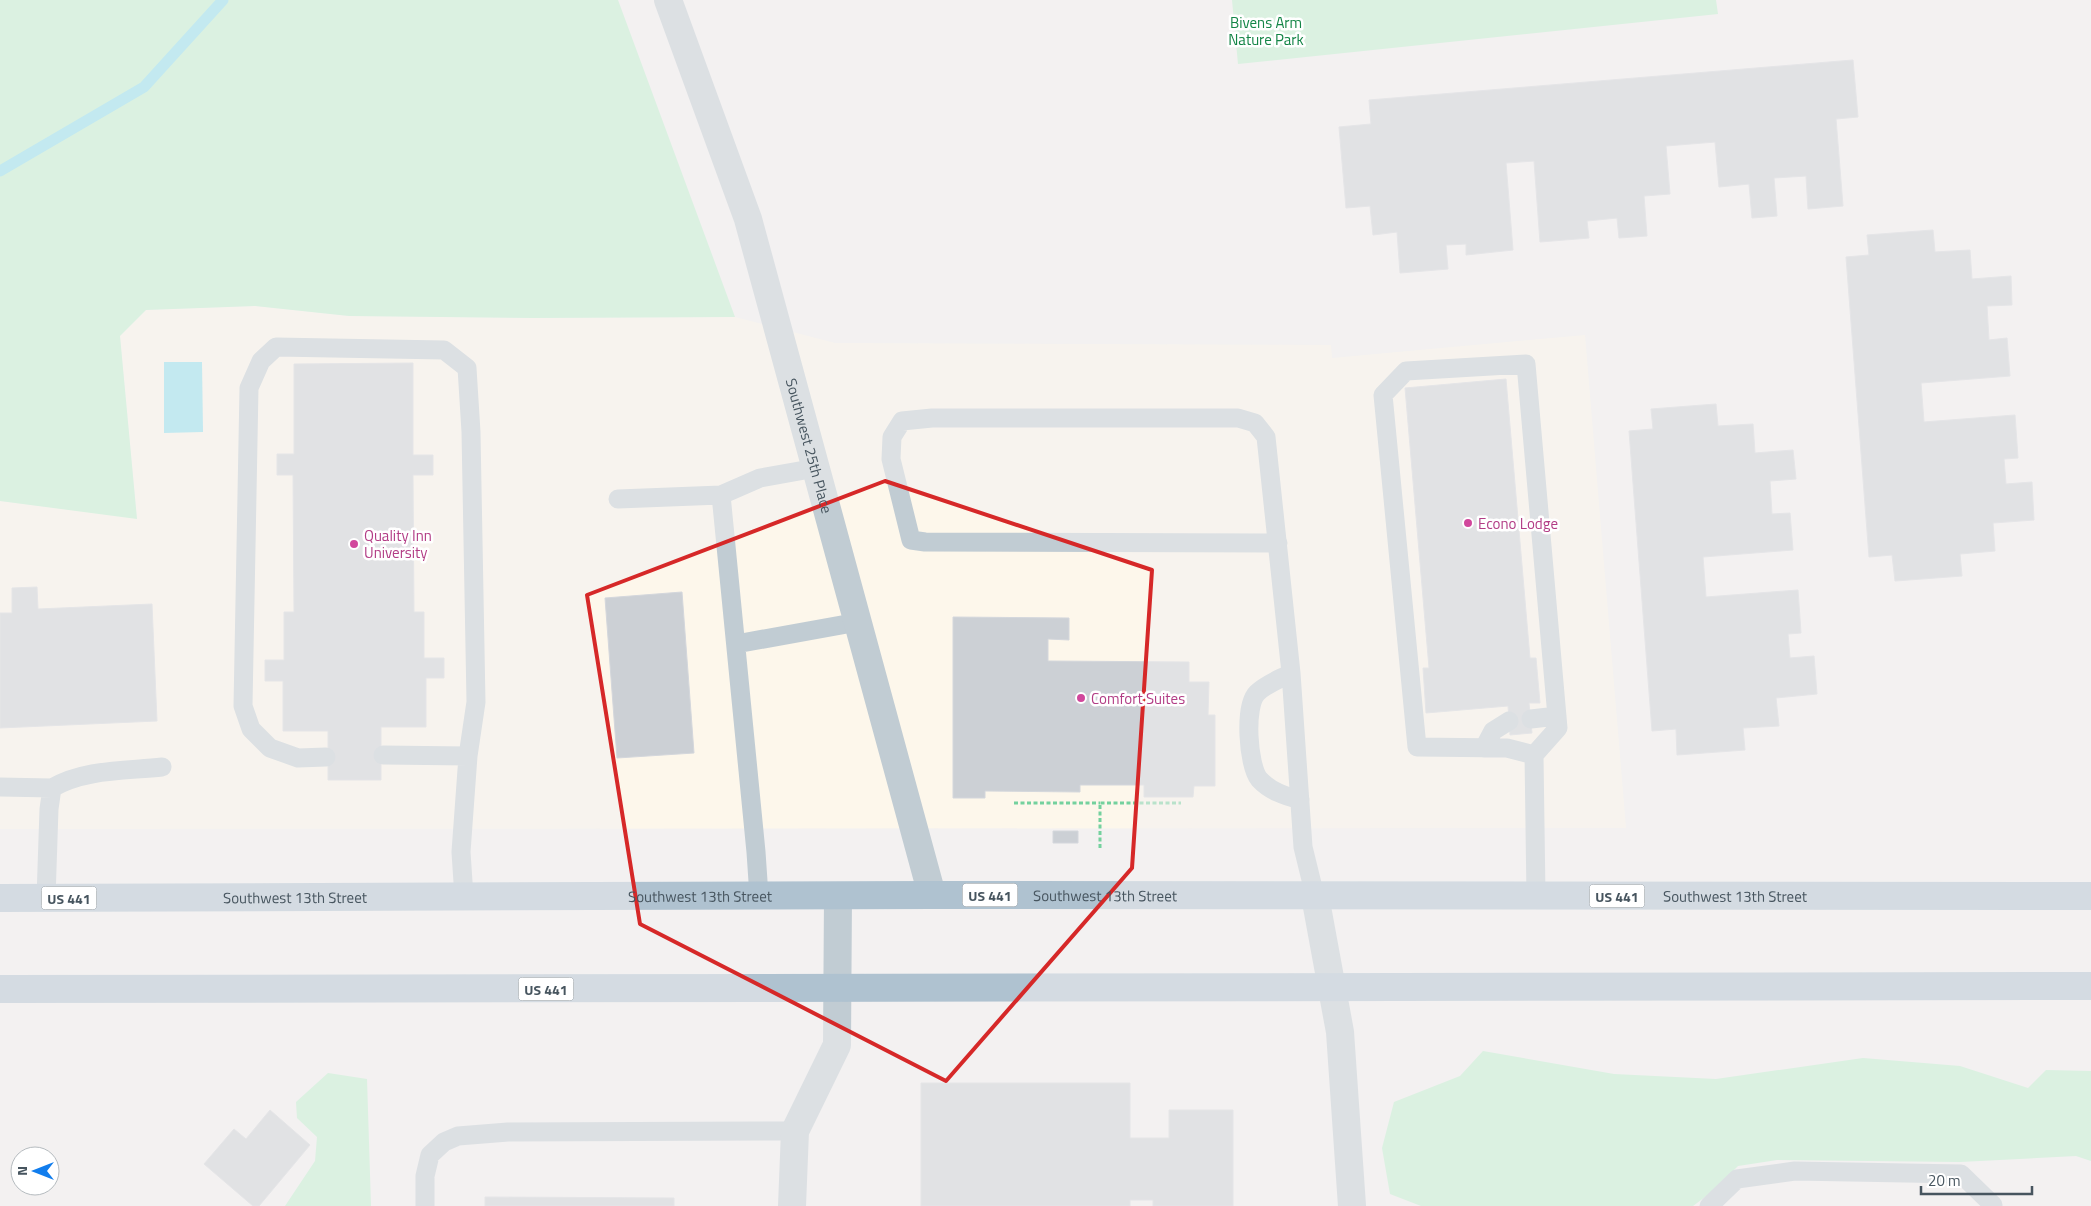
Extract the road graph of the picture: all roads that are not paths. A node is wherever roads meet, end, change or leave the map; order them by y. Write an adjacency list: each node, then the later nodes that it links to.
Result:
1 (668, 0): 2 (street, Southwest 25th Place)
2 (816, 468): 3 (lane); 6 (street, Southwest 25th Place)
3 (721, 495): 4 (lane); 7 (lane)
4 (618, 499)
5 (1278, 543): 5 (lane); 8 (lane)
6 (858, 622): 7 (lane); 21 (street, Southwest 25th Place)
7 (736, 644): 22 (lane)
8 (1291, 673): 20 (lane); 20 (lane)
9 (1557, 716): 10 (lane); 12 (lane); 14 (lane)
10 (1531, 719)
11 (1509, 721): 12 (lane)
12 (1484, 748): 14 (lane)
13 (383, 755): 15 (lane)
14 (1534, 755): 25 (lane)
15 (468, 756): 16 (lane); 27 (lane)
16 (326, 757)
17 (162, 767): 19 (lane)
18 (0, 787): 19 (lane)
19 (52, 788): 29 (lane)
20 (1300, 800): 24 (lane)
21 (932, 895): 23 (main road, Southwest 13th Street / US 441); 24 (main road, Southwest 13th Street / US 441)
22 (759, 896): 23 (main road, Southwest 13th Street / US 441); 27 (main road, Southwest 13th Street / US 441)
23 (838, 896): 33 (street)
24 (1315, 896): 25 (main road, Southwest 13th Street / US 441); 31 (street)
25 (1536, 896): 26 (main road, Southwest 13th Street / US 441)
26 (2091, 896)
27 (464, 897): 29 (main road, Southwest 13th Street / US 441)
28 (0, 898): 29 (main road, Southwest 13th Street / US 441)
29 (46, 898)
30 (2091, 986): 31 (main road, US 441)
31 (1333, 988): 33 (main road, US 441); 38 (street)
32 (0, 989): 33 (main road, US 441)
33 (837, 989): 34 (street)
34 (795, 1131): 36 (lane); 37 (street)
35 (1993, 1205): 39 (lane)
36 (425, 1206)
37 (793, 1206)
38 (1352, 1206)
39 (1709, 1206)

